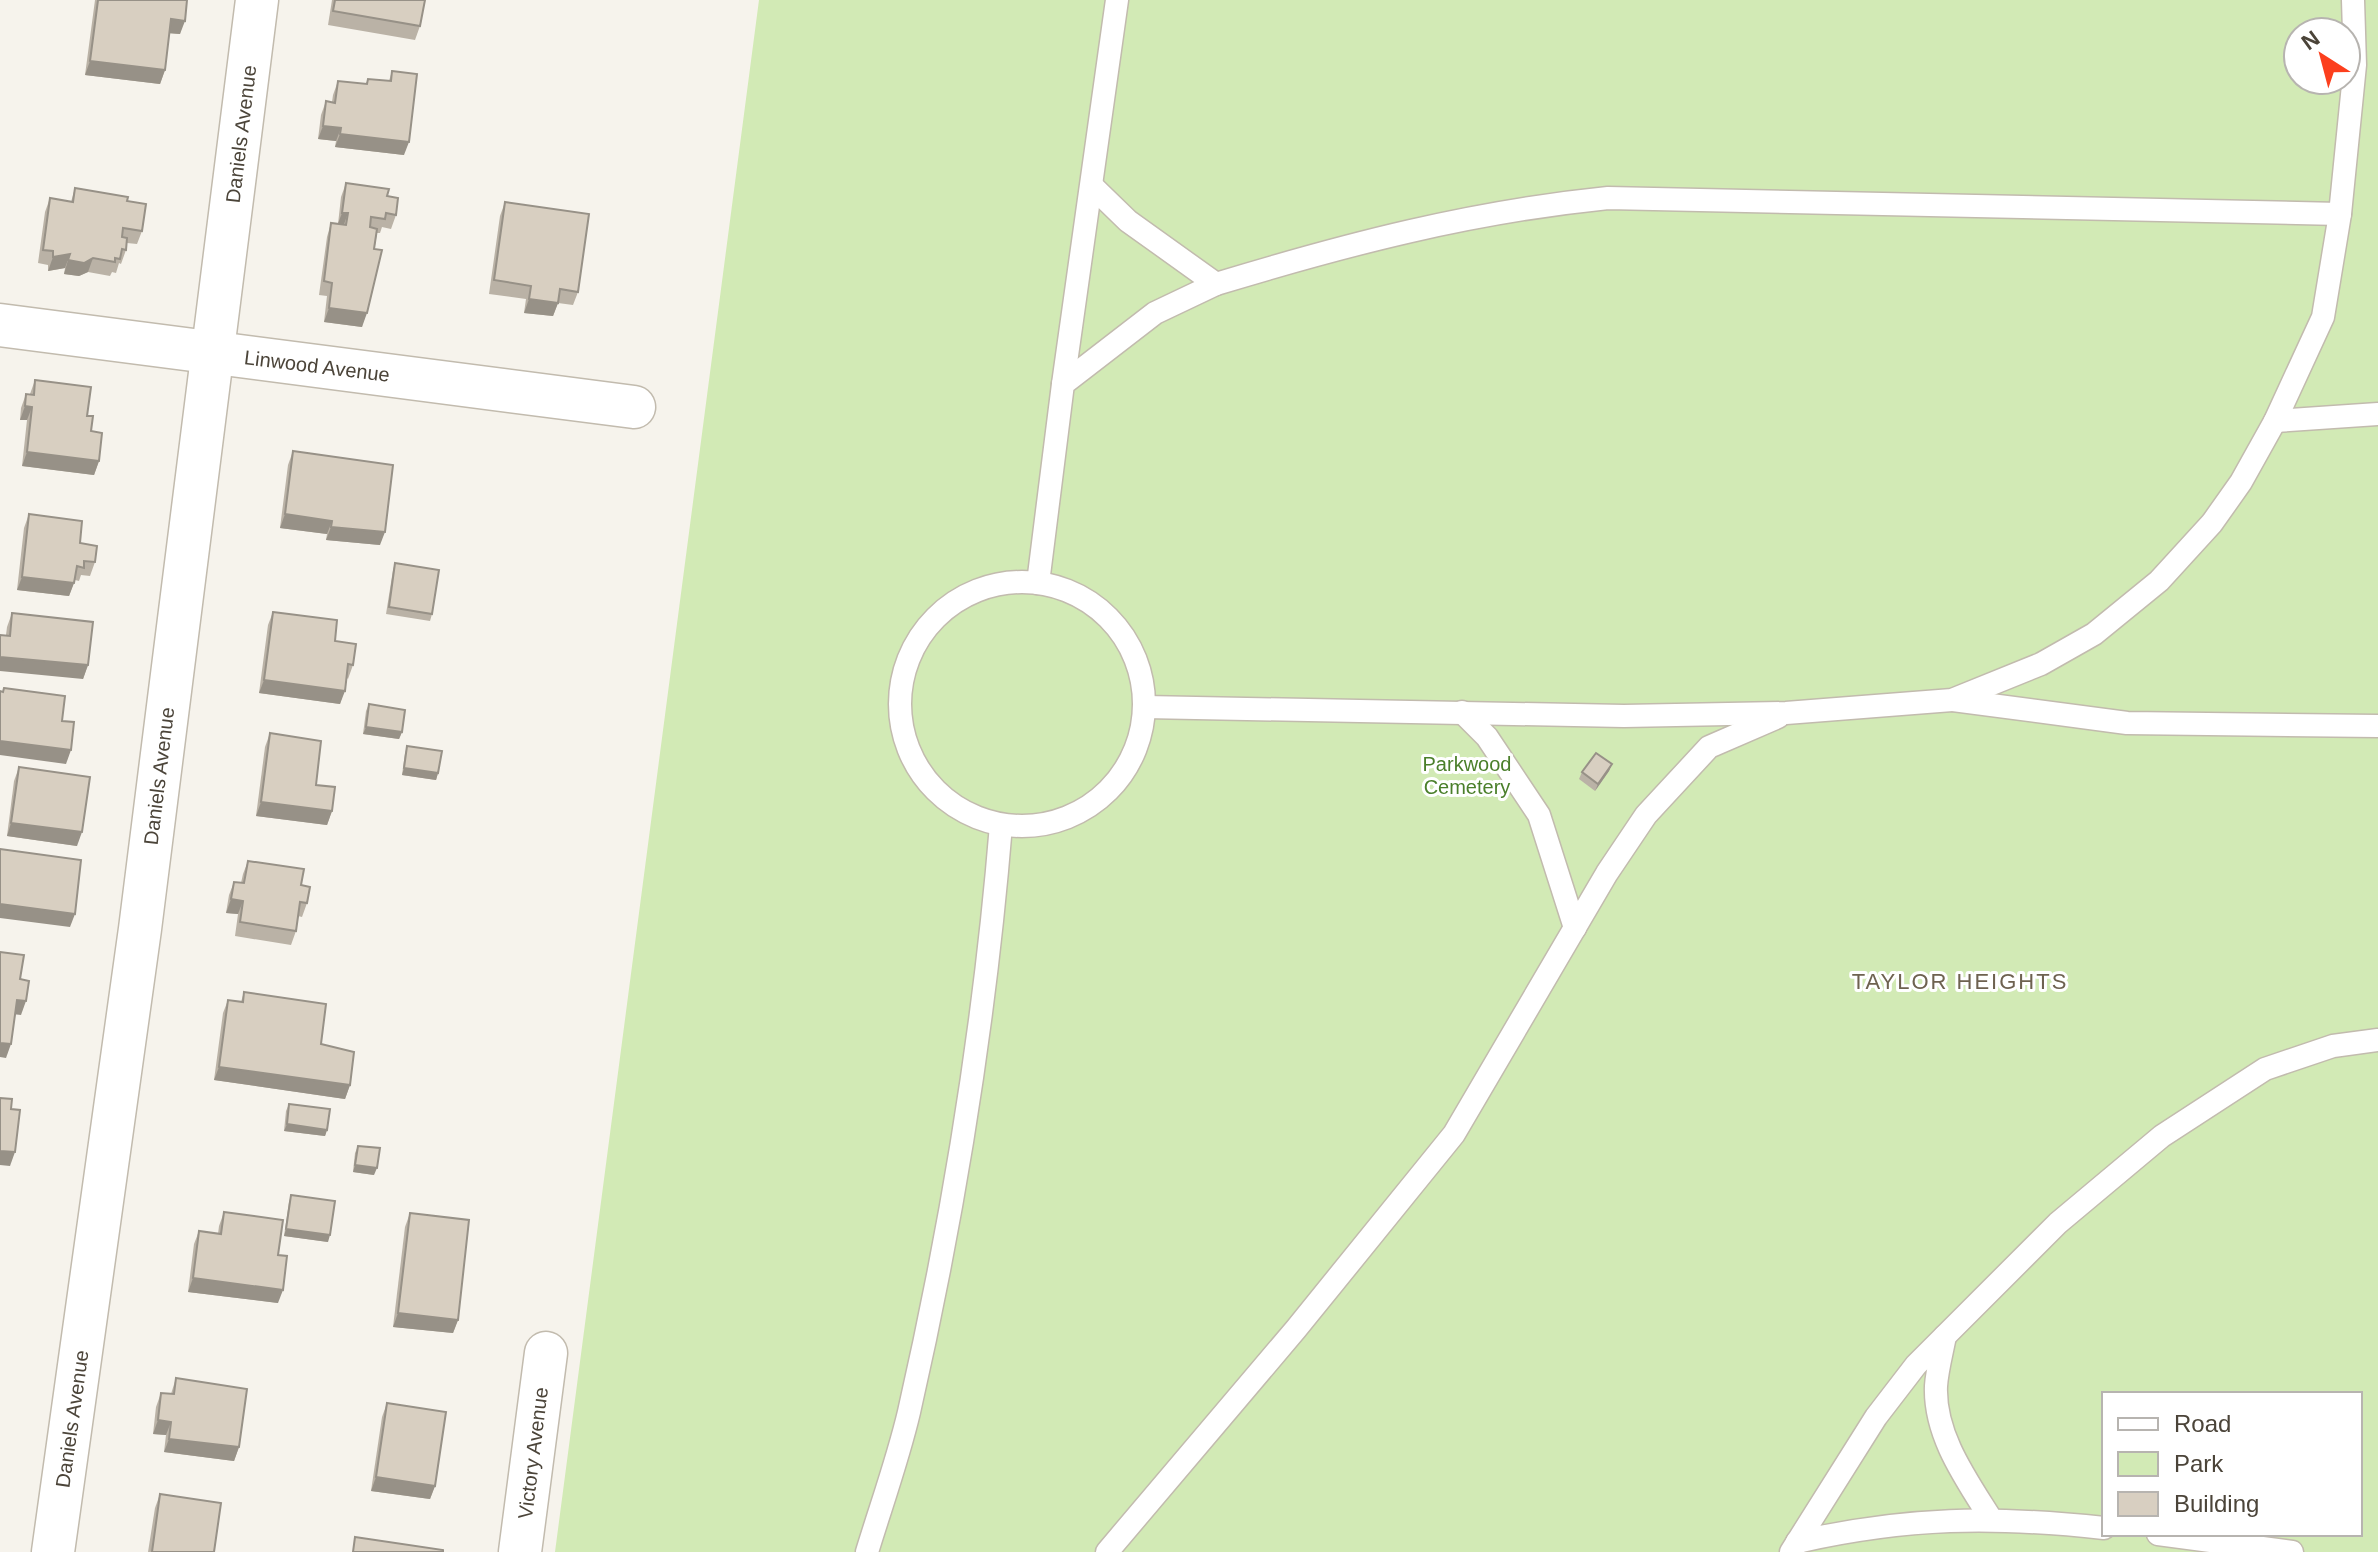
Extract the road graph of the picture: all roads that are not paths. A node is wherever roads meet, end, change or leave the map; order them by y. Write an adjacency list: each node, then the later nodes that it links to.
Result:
1 (257, 0): 8 (street, Daniels Avenue)
2 (1117, 0): 4 (lane)
3 (2353, 0): 5 (lane)
4 (1094, 188): 6 (lane); 9 (lane)
5 (2340, 214): 6 (lane); 12 (lane)
6 (1216, 284): 9 (lane)
7 (0, 325): 8 (street, Linwood Avenue)
8 (211, 352): 10 (street, Linwood Avenue); 28 (street, Daniels Avenue)
9 (1063, 384): 13 (lane)
10 (634, 407)
11 (2378, 414): 12 (lane)
12 (2275, 421): 14 (lane)
13 (1038, 583): 15 (lane); 19 (lane)
14 (1952, 700): 17 (lane); 18 (lane)
15 (1145, 707): 16 (lane); 19 (lane)
16 (1462, 712): 17 (lane); 20 (lane)
17 (1786, 713): 20 (lane)
18 (2378, 726)
19 (1001, 825): 30 (lane)
20 (1575, 928): 31 (lane)
21 (2378, 1040): 22 (lane)
22 (1945, 1336): 24 (lane); 27 (lane)
23 (546, 1353): 29 (street, Victory Avenue)
24 (1991, 1519): 25 (lane); 27 (lane)
25 (2102, 1528)
26 (2173, 1536): 32 (lane)
27 (1794, 1547)
28 (53, 1552)
29 (520, 1552)
30 (867, 1552)
31 (1107, 1552)
32 (2292, 1552)

